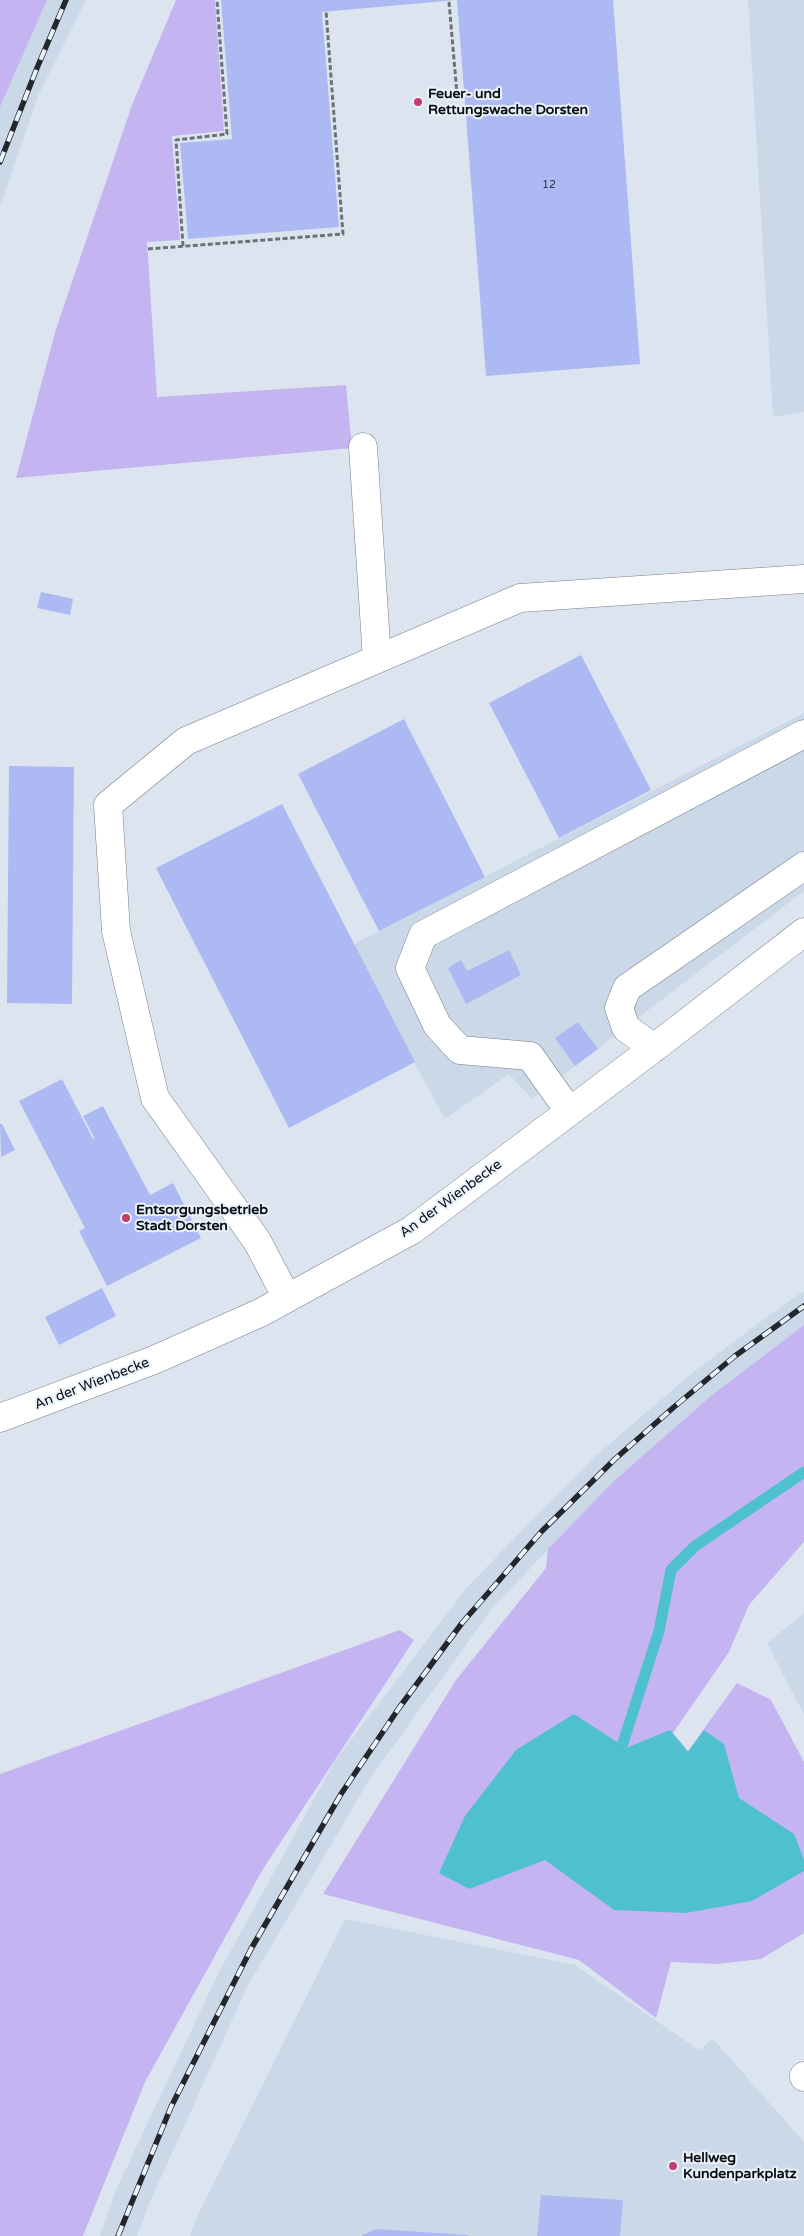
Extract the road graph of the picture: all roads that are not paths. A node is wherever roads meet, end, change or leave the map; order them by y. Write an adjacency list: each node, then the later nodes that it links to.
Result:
1 (363, 447): 3 (street)
2 (804, 579): 3 (street)
3 (377, 659): 9 (street)
4 (804, 734): 8 (street)
5 (804, 866): 7 (street)
6 (804, 932): 7 (street, An der Wienbecke)
7 (654, 1048): 8 (street, An der Wienbecke)
8 (570, 1111): 9 (street, An der Wienbecke)
9 (287, 1298): 10 (street, An der Wienbecke)
10 (0, 1418)

